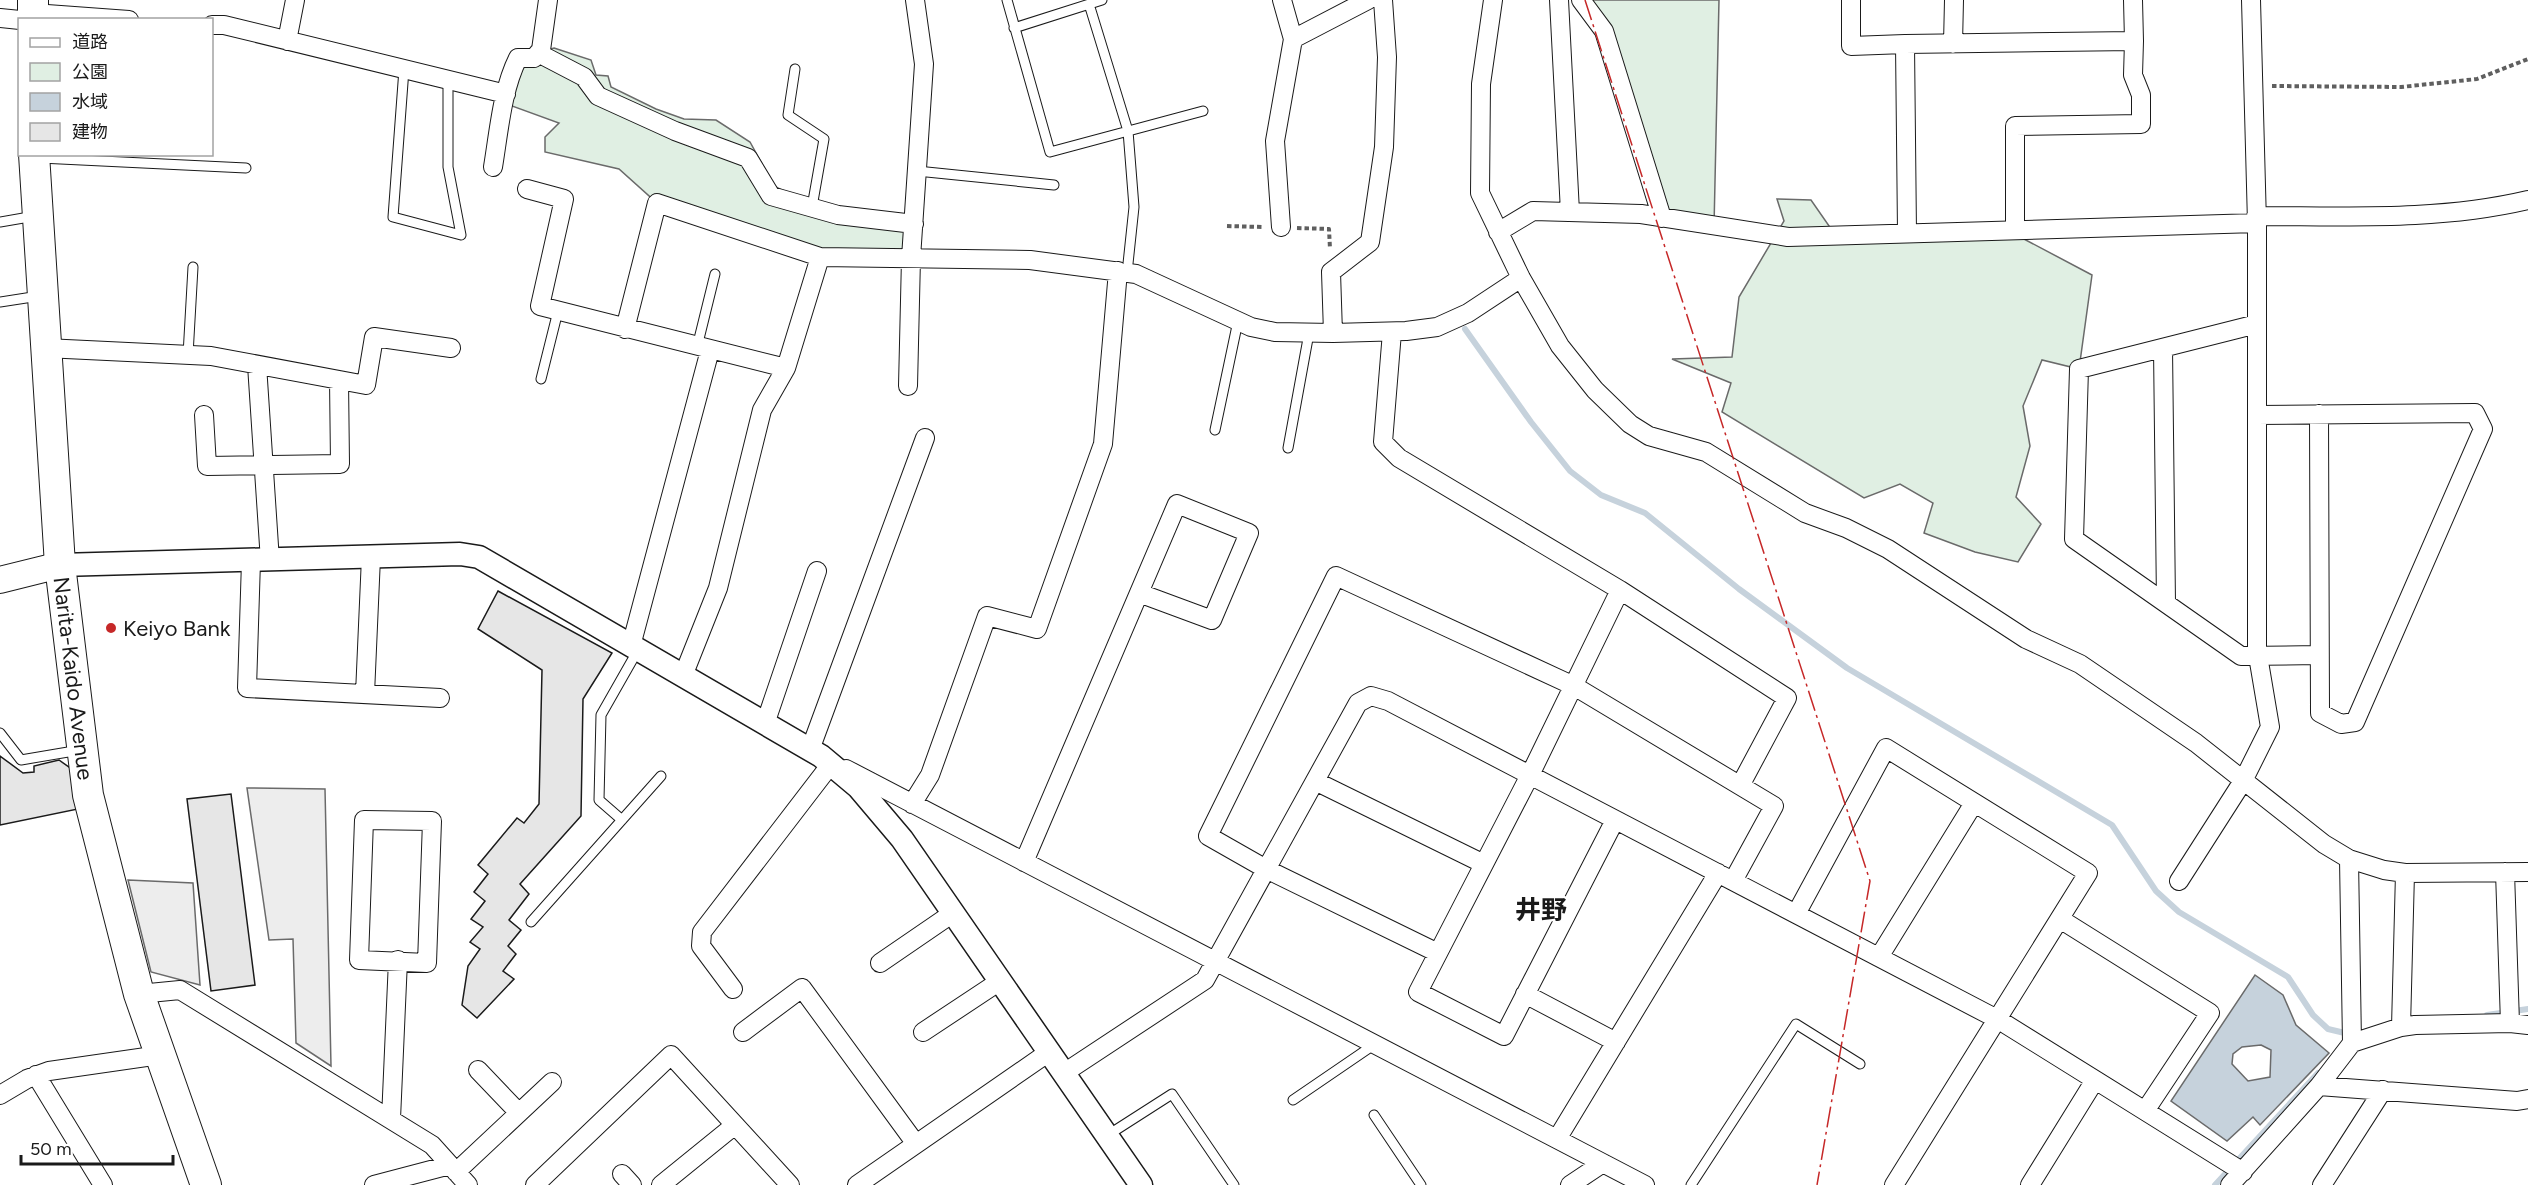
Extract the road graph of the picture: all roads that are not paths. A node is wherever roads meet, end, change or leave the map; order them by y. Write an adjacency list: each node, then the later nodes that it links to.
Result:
1 (295, 0): 23 (street)
2 (548, 0): 27 (street)
3 (915, 0): 37 (street)
4 (1006, 0): 21 (lane)
5 (1101, 0): 16 (lane)
6 (1282, 0): 22 (street)
7 (1368, 0): 22 (street)
8 (1383, 0): 66 (street)
9 (1493, 0): 50 (street)
10 (1559, 0): 42 (street)
11 (1581, 0): 44 (street)
12 (1851, 0): 25 (street)
13 (1954, 0): 26 (street)
14 (2133, 0): 24 (street)
15 (2252, 0): 45 (street)
16 (1089, 4): 21 (lane); 33 (lane)
17 (30, 13): 18 (street); 19 (street)
18 (0, 18)
19 (101, 18)
20 (213, 25): 23 (street)
21 (1014, 28): 33 (lane)
22 (1293, 39): 48 (street)
23 (287, 41): 28 (street)
24 (2133, 41): 26 (street); 49 (street)
25 (1905, 44): 26 (street); 51 (street)
26 (1953, 44)
27 (538, 53): 31 (street); 41 (street)
28 (404, 69): 30 (street); 30 (lane)
29 (795, 69): 41 (lane)
30 (448, 80): 31 (street)
31 (506, 94): 35 (street)
32 (1203, 111): 33 (lane)
33 (1128, 131): 55 (lane)
34 (34, 156): 36 (lane); 43 (highway, Narita-Kaido Avenue)
35 (493, 167)
36 (246, 168)
37 (917, 171): 38 (lane); 47 (street)
38 (1054, 185)
39 (527, 189): 60 (street)
40 (2528, 200): 45 (street)
41 (812, 207): 47 (street)
42 (1570, 212): 44 (street); 50 (street)
43 (37, 216): 46 (lane); 58 (highway, Narita-Kaido Avenue)
44 (1662, 218): 51 (street)
45 (2256, 220): 49 (street); 62 (street)
46 (0, 222)
47 (914, 224): 53 (street)
48 (1281, 227)
49 (2015, 230): 51 (street)
50 (1498, 232): 57 (street)
51 (1907, 233)
52 (820, 258): 53 (street); 63 (street); 73 (street)
53 (911, 258): 55 (street); 76 (street)
54 (193, 267): 71 (lane)
55 (1122, 272): 61 (street); 109 (street)
56 (715, 274): 69 (lane)
57 (1521, 278): 64 (street); 105 (street)
58 (42, 295): 59 (lane); 67 (highway, Narita-Kaido Avenue)
59 (0, 302)
60 (558, 311): 63 (street); 74 (lane)
61 (1238, 321): 65 (street); 80 (lane)
62 (2257, 324): 70 (street); 77 (street)
63 (625, 329): 69 (street)
64 (1392, 332): 66 (street); 89 (street)
65 (1309, 333): 66 (street); 82 (lane)
66 (1333, 333)
67 (45, 348): 71 (street); 86 (highway, Narita-Kaido Avenue)
68 (451, 348): 75 (street)
69 (704, 348): 73 (street); 92 (street)
70 (2163, 348): 91 (street); 91 (street)
71 (188, 355): 72 (street)
72 (257, 365): 75 (street); 83 (street)
73 (786, 368): 95 (street)
74 (541, 379)
75 (339, 380): 83 (street)
76 (908, 386)
77 (2257, 414): 78 (street); 94 (street)
78 (2319, 414): 93 (street); 93 (street)
79 (204, 415): 83 (street)
80 (1215, 430)
81 (925, 438): 102 (street)
82 (1288, 448)
83 (264, 465): 85 (street)
84 (371, 557): 85 (street); 92 (street); 97 (street)
85 (261, 561): 86 (street); 97 (street)
86 (60, 565): 88 (main road); 101 (highway, Narita-Kaido Avenue)
87 (817, 571): 99 (street)
88 (0, 580)
89 (1620, 590): 96 (street); 107 (street)
90 (1139, 593): 90 (street); 113 (street)
91 (2166, 603): 94 (street)
92 (635, 648): 95 (street); 110 (lane)
93 (2319, 655): 94 (street)
94 (2258, 656): 105 (street)
95 (682, 676): 99 (street)
96 (1574, 686): 103 (street); 107 (street); 115 (street)
97 (365, 694): 98 (street)
98 (440, 698)
99 (765, 724): 102 (street)
100 (0, 733): 101 (lane)
101 (82, 750): 132 (highway, Narita-Kaido Avenue)
102 (820, 757): 109 (street); 121 (street); 131 (street)
103 (1530, 775): 106 (street); 111 (street); 114 (street)
104 (661, 776): 110 (lane)
105 (2243, 780): 112 (street); 120 (street)
106 (1315, 781): 114 (street); 115 (street)
107 (1741, 784): 119 (street)
108 (1974, 803): 122 (street); 123 (street); 126 (street)
109 (912, 804): 113 (street)
110 (622, 820): 124 (lane)
111 (1616, 820): 119 (street); 133 (street)
112 (2349, 859): 118 (street); 140 (street)
113 (1024, 862): 128 (street)
114 (1484, 864): 125 (street)
115 (1266, 869): 125 (street); 128 (street)
116 (2505, 872): 117 (street); 118 (street); 135 (street)
117 (2528, 872)
118 (2405, 873): 136 (street)
119 (1725, 877): 122 (street); 139 (street)
120 (2179, 881)
121 (953, 913): 129 (street); 130 (street)
122 (1796, 914): 126 (street)
123 (2060, 919): 134 (street); 155 (street)
124 (531, 922)
125 (1438, 953): 133 (street)
126 (1879, 957): 134 (street)
127 (398, 960): 127 (street); 158 (street)
128 (1215, 961): 141 (street); 146 (street)
129 (880, 963)
130 (1000, 981): 138 (street); 142 (street)
131 (733, 988)
132 (140, 994): 143 (highway, Narita-Kaido Avenue); 158 (street)
133 (1526, 994): 139 (street)
134 (1999, 1020): 148 (street); 179 (street)
135 (2519, 1024): 136 (street)
136 (2401, 1027): 140 (street)
137 (743, 1032): 162 (street)
138 (923, 1032)
139 (1616, 1042): 161 (street)
140 (2352, 1043): 150 (street)
141 (1375, 1044): 154 (lane); 161 (street)
142 (1049, 1052): 146 (street); 162 (street)
143 (160, 1055): 147 (street); 167 (highway, Narita-Kaido Avenue)
144 (1860, 1064): 178 (lane)
145 (478, 1070): 156 (street)
146 (1064, 1073): 160 (street)
147 (36, 1076): 152 (street); 166 (street)
148 (2095, 1080): 155 (street); 180 (street)
149 (552, 1082): 156 (street)
150 (2319, 1086): 151 (street); 165 (street)
151 (2383, 1090): 153 (street); 181 (street)
152 (0, 1095)
153 (2528, 1099)
154 (1293, 1100)
155 (2145, 1111): 165 (street)
156 (519, 1113): 164 (street)
157 (1374, 1115): 175 (lane)
158 (391, 1119): 164 (street)
159 (735, 1125): 169 (street); 170 (street); 171 (street)
160 (1107, 1135): 173 (street); 174 (lane)
161 (1557, 1139): 163 (street)
162 (916, 1144): 172 (street)
163 (1604, 1163): 176 (street); 177 (street)
164 (458, 1174): 168 (street)
165 (2237, 1178)
166 (103, 1185)
167 (206, 1185)
168 (374, 1185)
169 (535, 1185)
170 (661, 1185)
171 (790, 1185)
172 (857, 1185)
173 (1141, 1185)
174 (1234, 1185)
175 (1421, 1185)
176 (1570, 1185)
177 (1645, 1185)
178 (1691, 1185)
179 (1894, 1185)
180 (2030, 1185)
181 (2322, 1185)

